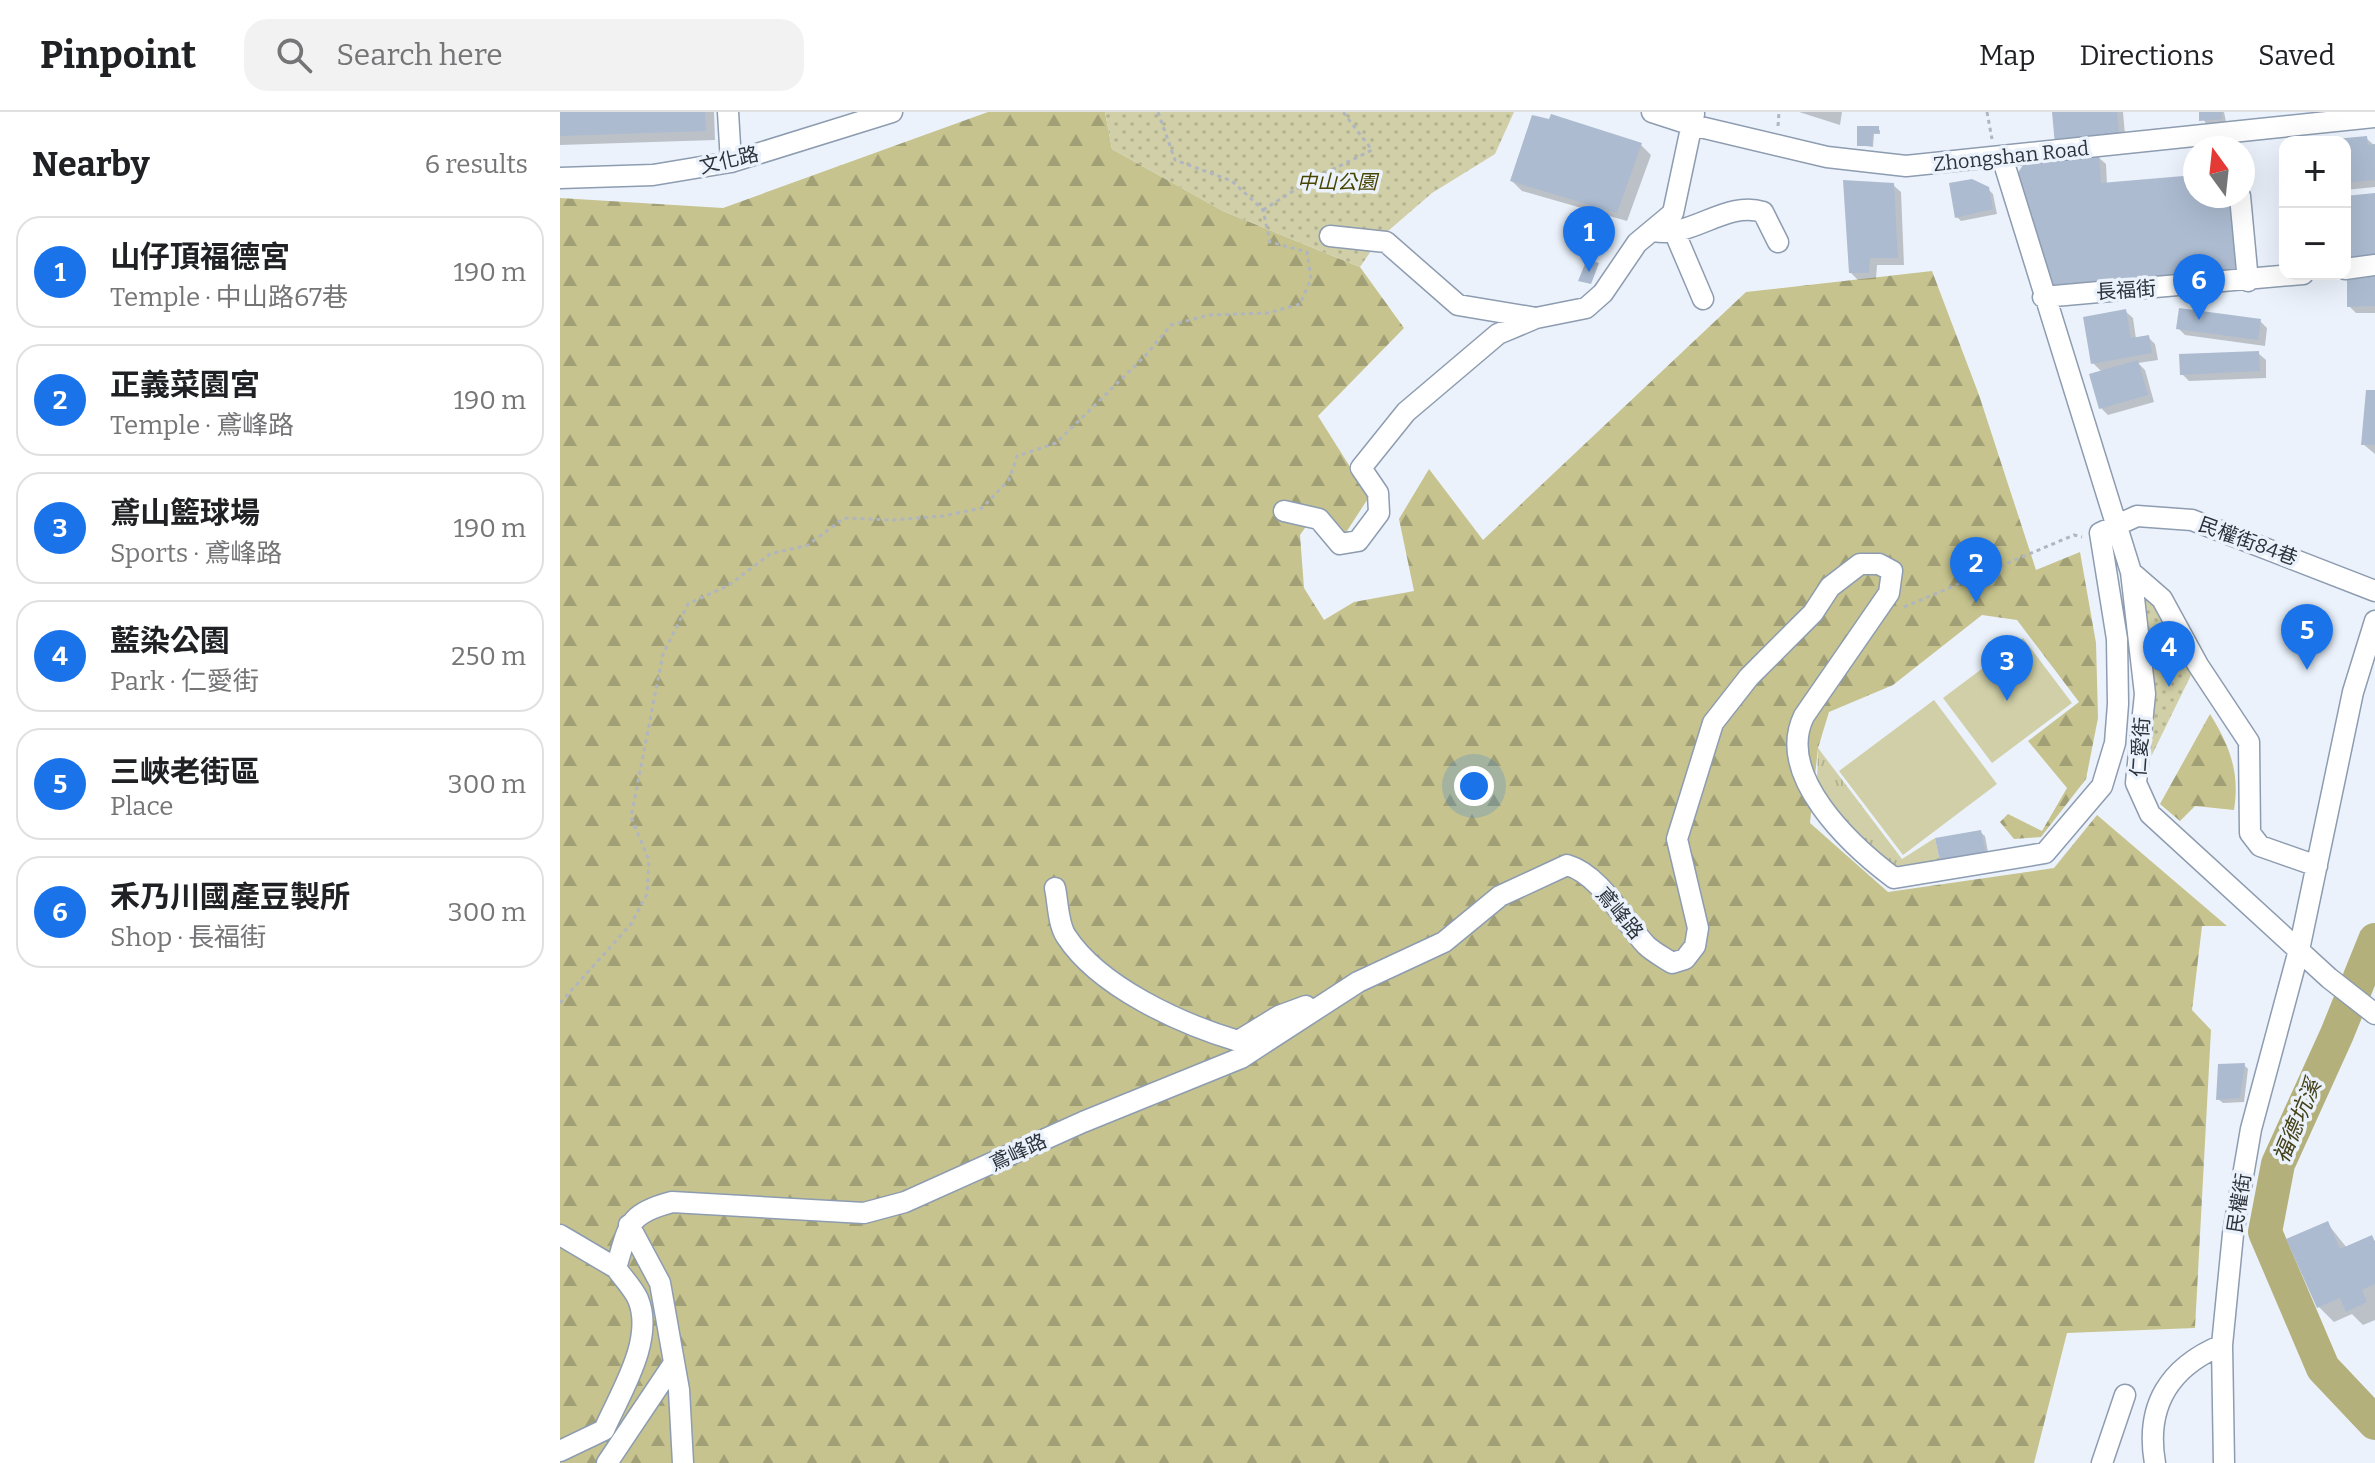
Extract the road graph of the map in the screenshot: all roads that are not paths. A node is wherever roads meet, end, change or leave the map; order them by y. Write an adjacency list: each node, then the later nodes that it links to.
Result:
1 (728, 112): 9 (street)
2 (892, 112): 9 (street, 文化路)
3 (1652, 112): 5 (street, Zhongshan Road)
4 (2375, 117): 6 (street, Zhongshan Road)
5 (1693, 119): 8 (street, Zhongshan Road); 12 (street)
6 (2255, 137)
7 (2183, 144): 8 (street, Zhongshan Road)
8 (1998, 158): 19 (street, 仁愛街)
9 (731, 162): 10 (street, 文化路)
10 (560, 178)
11 (2241, 208): 18 (street)
12 (1664, 231): 14 (street); 20 (street); 21 (street)
13 (1330, 236): 21 (street)
14 (1778, 242)
15 (2375, 265): 16 (street)
16 (2351, 268)
17 (2279, 277): 18 (street, 長福街)
18 (2248, 281): 19 (street, 長福街)
19 (2043, 297): 23 (street, 仁愛街)
20 (1703, 299)
21 (1536, 318): 22 (street)
22 (1284, 511)
23 (2117, 525): 24 (street, 仁愛街); 25 (street, 民權街84巷); 30 (street, 鳶峰路)
24 (2131, 572): 27 (street); 29 (street, 仁愛街)
25 (2375, 591)
26 (2375, 621): 27 (street, 民權街)
27 (2317, 866): 29 (street, 民權街)
28 (1055, 888): 30 (street)
29 (2299, 950): 31 (street, 仁愛街); 35 (street, 民權街)
30 (1345, 990): 32 (street, 鳶峰路)
31 (2372, 1012)
32 (629, 1225): 34 (street); 36 (street)
33 (560, 1235): 34 (street)
34 (616, 1268): 38 (street)
35 (2222, 1345): 42 (street); 43 (street, 民權街)
36 (672, 1366): 39 (street); 40 (street)
37 (2125, 1395): 41 (street)
38 (560, 1451)
39 (607, 1463)
40 (683, 1463)
41 (2102, 1463)
42 (2155, 1463)
43 (2224, 1463)

